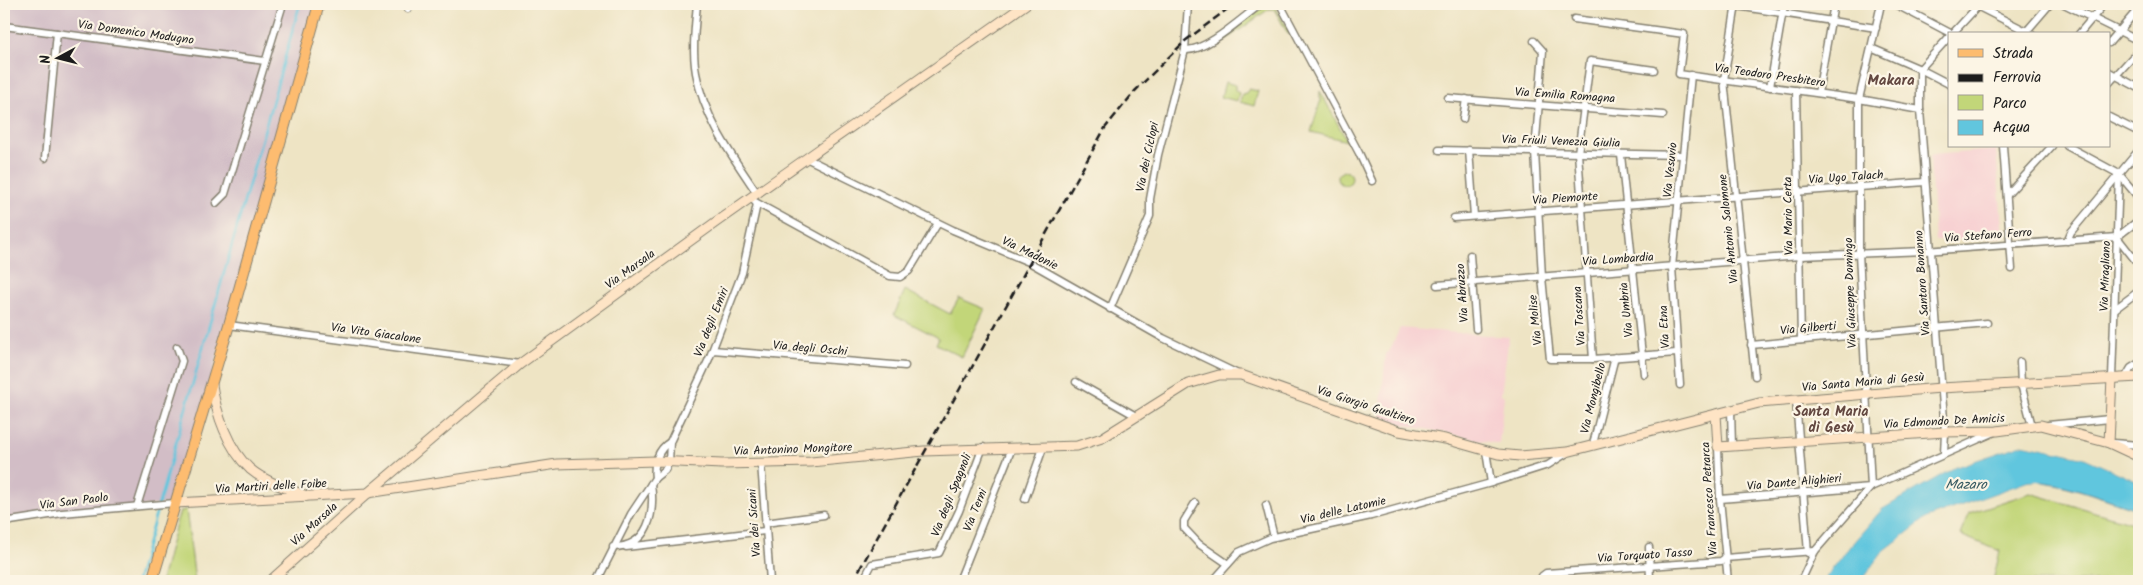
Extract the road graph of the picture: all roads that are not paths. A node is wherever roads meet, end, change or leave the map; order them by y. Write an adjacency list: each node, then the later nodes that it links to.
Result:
1 (282, 4): 39 (street)
2 (319, 4): 110 (main road)
3 (697, 4): 79 (street)
4 (1026, 4): 71 (street, Via Marsala)
5 (1188, 4): 37 (street, Via dei Ciclopi)
6 (1261, 4): 37 (street)
7 (1280, 4): 73 (street)
8 (1724, 4): 16 (street)
9 (1784, 4): 19 (street)
10 (1834, 4): 22 (street)
11 (1881, 4): 24 (street, Via Giuseppe Domingo)
12 (1896, 4): 26 (street)
13 (2050, 4): 29 (street)
14 (2064, 4): 20 (street)
15 (2104, 4): 20 (street)
16 (1735, 5): 19 (street); 44 (street, Via Antonio Salomone)
17 (1977, 5): 27 (street); 28 (street)
18 (2139, 8): 25 (street)
19 (1782, 13): 22 (street); 46 (street)
20 (2093, 17): 25 (street); 30 (street)
21 (1574, 19): 43 (street, Via Teodoro Presbitero)
22 (1831, 20): 24 (street); 49 (street)
23 (4, 26): 31 (street, Via Domenico Modugno)
24 (1876, 28): 36 (street, Via Giuseppe Domingo)
25 (2120, 31): 34 (street); 35 (street)
26 (1948, 32)
27 (1954, 32)
28 (2026, 32)
29 (2029, 32)
30 (2081, 32)
31 (58, 33): 39 (street, Via Domenico Modugno); 70 (street)
32 (1948, 38): 40 (street)
33 (1534, 41): 53 (street, Via Molise)
34 (2139, 41)
35 (2110, 42)
36 (1871, 48): 40 (street); 52 (street, Via Giuseppe Domingo)
37 (1185, 50): 107 (street, Via dei Ciclopi)
38 (2139, 50): 42 (street)
39 (265, 61): 82 (street)
40 (1920, 69): 45 (street); 55 (street, Via Santoro Bonanno)
41 (1654, 70): 54 (street, Via Toscana)
42 (2112, 74): 47 (street)
43 (1691, 75): 44 (street, Via Teodoro Presbitero); 69 (street, Via Vesuvio)
44 (1724, 80): 46 (street, Via Teodoro Presbitero); 78 (street, Via Antonio Salomone)
45 (1948, 83)
46 (1770, 86): 48 (street, Via Teodoro Presbitero)
47 (2139, 88)
48 (1796, 90): 49 (street, Via Teodoro Presbitero); 76 (street, Via Mario Certa)
49 (1818, 93): 52 (street, Via Teodoro Presbitero)
50 (1448, 98): 51 (street, Via Emilia Romagna)
51 (1466, 99): 53 (street, Via Emilia Romagna); 58 (street)
52 (1859, 99): 55 (street, Via Teodoro Presbitero); 75 (street, Via Giuseppe Domingo)
53 (1539, 105): 54 (street, Via Emilia Romagna); 66 (street, Via Molise)
54 (1586, 108): 56 (street, Via Emilia Romagna); 67 (street, Via Toscana)
55 (1920, 110): 74 (street, Via Santoro Bonanno)
56 (1663, 115)
57 (2110, 118): 59 (street)
58 (1463, 119)
59 (2139, 132)
60 (2004, 148): 77 (street)
61 (2050, 148): 77 (street)
62 (2071, 148): 72 (street)
63 (1439, 150): 64 (street, Via Friuli Venezia Giulia)
64 (1469, 150): 66 (street, Via Friuli Venezia Giulia); 86 (street)
65 (2139, 150): 72 (street)
66 (1535, 152): 67 (street, Via Friuli Venezia Giulia); 85 (street, Via Molise)
67 (1578, 152): 68 (street, Via Friuli Venezia Giulia); 84 (street, Via Toscana)
68 (1621, 155): 69 (street, Via Friuli Venezia Giulia); 83 (street, Via Umbria)
69 (1682, 155): 81 (street, Via Vesuvio)
70 (45, 158)
71 (806, 158): 79 (street, Via Marsala); 89 (street, Via Madonie)
72 (2118, 174): 80 (street); 90 (street, Via Miragliano); 91 (street)
73 (1372, 181)
74 (1925, 182): 75 (street, Via Ugo Talach); 93 (street, Via Santoro Bonanno)
75 (1859, 188): 76 (street, Via Ugo Talach); 94 (street, Via Giuseppe Domingo)
76 (1799, 192): 78 (street, Via Ugo Talach); 96 (street, Via Mario Certa)
77 (2007, 195): 92 (street)
78 (1737, 197): 81 (street, Via Ugo Talach); 97 (street, Via Antonio Salomone)
79 (755, 198): 89 (street); 117 (street, Via degli Emiri); 124 (street, Via Marsala)
80 (2139, 198)
81 (1678, 200): 83 (street, Via Piemonte); 99 (street, Via Vesuvio)
82 (216, 203)
83 (1626, 204): 84 (street, Via Piemonte); 101 (street, Via Umbria)
84 (1583, 207): 85 (street, Via Piemonte); 102 (street, Via Toscana)
85 (1537, 211): 86 (street, Via Piemonte); 103 (street, Via Molise)
86 (1474, 216): 87 (street, Via Piemonte)
87 (1454, 218)
88 (2139, 220): 90 (street)
89 (938, 223): 107 (street, Via Madonie)
90 (2117, 237): 91 (street, Via Stefano Ferro); 98 (street); 108 (street, Via Miragliano)
91 (2067, 241): 92 (street, Via Stefano Ferro)
92 (2010, 244): 93 (street, Via Stefano Ferro); 100 (street)
93 (1931, 250): 94 (street, Via Stefano Ferro); 111 (street, Via Santoro Bonanno)
94 (1859, 253): 96 (street, Via Stefano Ferro); 113 (street, Via Giuseppe Domingo)
95 (1470, 255): 104 (street, Via Abruzzo)
96 (1800, 256): 97 (street, Via Lombardia); 114 (street, Via Mario Certa)
97 (1743, 261): 99 (street, Via Lombardia); 115 (street, Via Antonio Salomone)
98 (2139, 265)
99 (1672, 267): 101 (street, Via Lombardia); 118 (street, Via Etna)
100 (2012, 269)
101 (1633, 270): 102 (street, Via Lombardia); 119 (street, Via Umbria)
102 (1587, 272): 103 (street, Via Lombardia); 121 (street, Via Toscana)
103 (1542, 277): 104 (street, Via Lombardia); 121 (street, Via Molise)
104 (1472, 282): 105 (street, Via Lombardia); 112 (street, Via Abruzzo)
105 (1437, 285)
106 (2139, 291): 108 (street)
107 (1110, 308): 127 (street, Via Madonie)
108 (2115, 308): 131 (street, Via Miragliano)
109 (1987, 323): 111 (street, Via Gilberti)
110 (229, 325): 124 (street, Via Vito Giacalone); 133 (main road)
111 (1937, 328): 113 (street, Via Gilberti); 137 (street, Via Santoro Bonanno)
112 (1476, 329)
113 (1863, 335): 114 (street, Via Gilberti); 138 (street, Via Giuseppe Domingo)
114 (1801, 340): 115 (street, Via Gilberti)
115 (1751, 345): 128 (street, Via Antonio Salomone)
116 (178, 347): 176 (street)
117 (713, 350): 125 (street, Via degli Oschi); 148 (street, Via degli Emiri)
118 (1677, 353): 119 (street, Via Molise); 136 (street, Via Etna)
119 (1642, 355): 120 (street, Via Molise); 126 (street, Via Umbria)
120 (1615, 357): 121 (street, Via Molise); 151 (street, Via Mongibello)
121 (1593, 359)
122 (2020, 362): 135 (street)
123 (2139, 363): 132 (street)
124 (520, 364): 169 (street, Via Marsala)
125 (905, 366)
126 (1644, 374)
127 (1241, 376): 130 (street, Via Giorgio Gualtiero); 158 (street, Via Giorgio Gualtiero)
128 (1755, 376)
129 (2139, 377): 132 (street, Via Santa Maria di Gesù)
130 (1202, 378): 142 (street, Via Antonino Mongitore)
131 (2112, 378): 132 (street, Via Santa Maria di Gesù); 135 (street, Via Santa Maria di Gesù); 143 (street)
132 (2125, 378)
133 (211, 382): 170 (street, Via Marsala); 173 (main road)
134 (1076, 382): 142 (street)
135 (2021, 384): 137 (street, Via Santa Maria di Gesù); 144 (street)
136 (1680, 385)
137 (1942, 388): 138 (street, Via Santa Maria di Gesù); 145 (street, Via Santoro Bonanno)
138 (1866, 394): 139 (street, Via Santa Maria di Gesù); 147 (street, Via Giuseppe Domingo)
139 (1796, 400): 140 (street, Via Santa Maria di Gesù); 149 (street)
140 (1731, 410): 141 (street, Via Santa Maria di Gesù); 153 (street)
141 (1716, 414): 151 (street, Via Santa Maria di Gesù); 154 (street, Via Francesco Petrarca)
142 (1136, 416): 157 (street, Via Antonino Mongitore)
143 (2110, 419): 144 (street, Via Edmondo De Amicis); 150 (street)
144 (2037, 426): 146 (street, Via Edmondo De Amicis); 150 (street)
145 (1945, 432): 146 (street, Via Edmondo De Amicis); 147 (street, Via Edmondo De Amicis); 160 (street, Via Santoro Bonanno)
146 (1997, 432): 160 (street)
147 (1868, 437): 149 (street, Via Edmondo De Amicis); 167 (street, Via Giuseppe Domingo)
148 (670, 442): 162 (street, Via degli Emiri); 163 (street, Via degli Emiri)
149 (1799, 442): 153 (street, Via Edmondo De Amicis); 168 (street)
150 (2109, 443): 152 (street); 161 (street)
151 (1593, 444): 159 (street, Via Santa Maria di Gesù)
152 (2139, 445)
153 (1732, 446): 154 (street, Via Edmondo De Amicis)
154 (1718, 447): 172 (street, Via Francesco Petrarca)
155 (983, 448): 156 (street, Via Antonino Mongitore); 164 (street, Via Antonino Mongitore); 195 (street, Via degli Spagnoli)
156 (1012, 448): 157 (street, Via Antonino Mongitore); 196 (street, Via Terni)
157 (1044, 448): 171 (street)
158 (1486, 451): 159 (street, Via Giorgio Gualtiero); 166 (street)
159 (1568, 452): 166 (street, Via delle Latomie)
160 (1944, 454): 167 (street)
161 (2139, 457)
162 (656, 462): 163 (street, Via Antonino Mongitore); 165 (street); 169 (street, Via Antonino Mongitore)
163 (669, 462): 164 (street, Via Antonino Mongitore); 165 (street)
164 (762, 463): 179 (street, Via dei Sicani)
165 (653, 481): 182 (street); 183 (street)
166 (1491, 483): 181 (street, Via delle Latomie)
167 (1871, 487): 168 (street, Via Dante Alighieri); 185 (street)
168 (1802, 492): 172 (street, Via Dante Alighieri); 186 (street)
169 (368, 493): 170 (street, Via Martiri delle Foibe); 192 (street, Via Marsala)
170 (310, 497): 173 (street, Via Martiri delle Foibe)
171 (1025, 499)
172 (1720, 499): 187 (street, Via Francesco Petrarca)
173 (175, 503): 176 (street, Via San Paolo); 191 (main road)
174 (1195, 503): 188 (street)
175 (1266, 505): 181 (street)
176 (137, 506): 178 (street, Via San Paolo)
177 (824, 515): 179 (street)
178 (4, 522)
179 (765, 522): 180 (street, Via dei Sicani)
180 (765, 530): 183 (street); 194 (street, Via dei Sicani)
181 (1274, 537): 188 (street, Via delle Latomie)
182 (613, 547): 183 (street); 193 (street)
183 (626, 547)
184 (1649, 547): 189 (street)
185 (1815, 551): 186 (street, Via Torquato Tasso); 190 (street)
186 (1808, 552): 187 (street, Via Torquato Tasso); 190 (street)
187 (1726, 558): 189 (street, Via Torquato Tasso); 200 (street, Via Francesco Petrarca)
188 (1228, 564): 197 (street, Via delle Latomie)
189 (1650, 565): 198 (street, Via Torquato Tasso); 199 (street)
190 (1809, 565): 201 (street)
191 (152, 581)
192 (270, 581)
193 (597, 581)
194 (770, 581)
195 (863, 581)
196 (959, 581)
197 (1213, 581)
198 (1541, 581)
199 (1650, 581)
200 (1728, 581)
201 (1801, 581)

